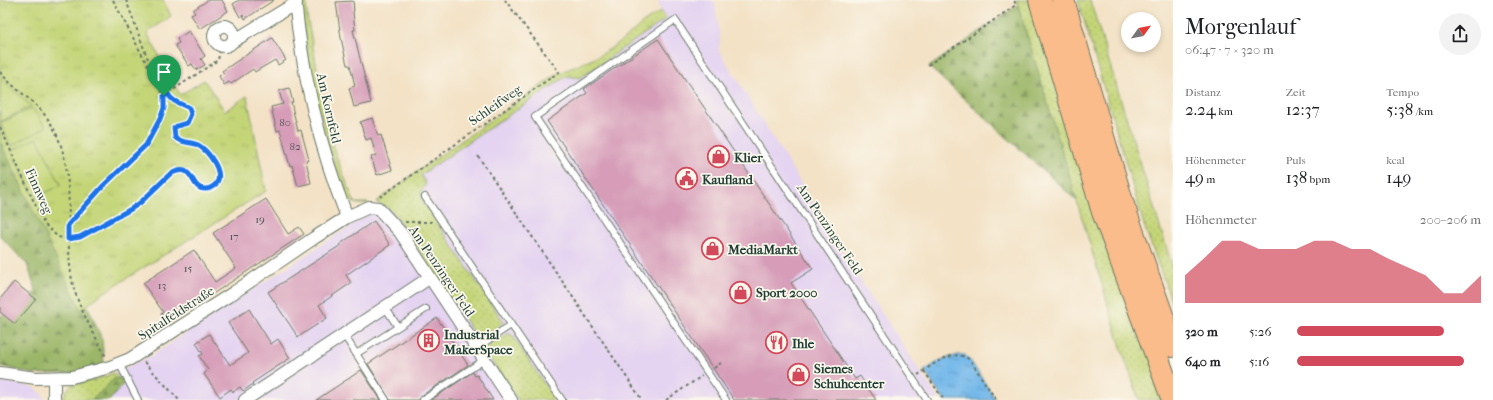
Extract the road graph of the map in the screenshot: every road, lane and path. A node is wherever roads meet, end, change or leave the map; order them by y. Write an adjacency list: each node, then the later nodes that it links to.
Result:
1 (114, 0): 12 (path)
2 (126, 0): 11 (path)
3 (505, 0): 16 (path, Schleifweg)
4 (1014, 0): 9 (path)
5 (1040, 0): 54 (highway)
6 (1063, 0): 28 (highway)
7 (295, 1): 8 (street, Am Kornfeld); 17 (street, Am Kornfeld)
8 (227, 44): 11 (path)
9 (928, 65)
10 (0, 72): 20 (path)
11 (168, 94): 12 (path); 21 (path)
12 (164, 96): 20 (path)
13 (0, 127): 21 (path, Finnweg)
14 (478, 156): 48 (path)
15 (426, 197): 18 (lane)
16 (369, 207): 17 (street); 19 (street, Am Penzinger Feld)
17 (348, 217): 31 (street, Spitalfeldstraße)
18 (442, 222): 19 (path); 25 (lane)
19 (392, 224): 22 (street, Am Penzinger Feld)
20 (68, 225): 21 (path)
21 (68, 239): 34 (path)
22 (429, 278): 23 (street); 29 (street, Am Penzinger Feld)
23 (385, 307): 26 (lane); 27 (street)
24 (426, 308): 26 (lane)
25 (511, 324): 29 (lane); 47 (lane)
26 (398, 327): 30 (lane)
27 (344, 334): 30 (lane); 43 (street)
28 (1173, 346)
29 (476, 348): 32 (street, Am Penzinger Feld)
30 (356, 354): 44 (lane)
31 (137, 355): 34 (street, Spitalfeldstraße); 42 (path)
32 (484, 360): 45 (lane); 46 (street, Am Penzinger Feld)
33 (721, 363): 36 (path)
34 (115, 365): 38 (street, Spitalfeldstraße); 41 (lane)
35 (924, 371): 39 (path); 52 (path); 53 (path)
36 (707, 372): 39 (lane, Am Penzinger Feld); 49 (path); 50 (lane)
37 (0, 373): 38 (street, Spitalfeldstraße)
38 (54, 379): 40 (street)
39 (912, 379): 51 (lane, Am Penzinger Feld)
40 (54, 400)
41 (138, 400)
42 (179, 400)
43 (245, 400)
44 (386, 400)
45 (423, 400)
46 (511, 400)
47 (562, 400)
48 (642, 400)
49 (666, 400)
50 (726, 400)
51 (927, 400)
52 (944, 400)
53 (996, 400)
54 (1173, 400)

